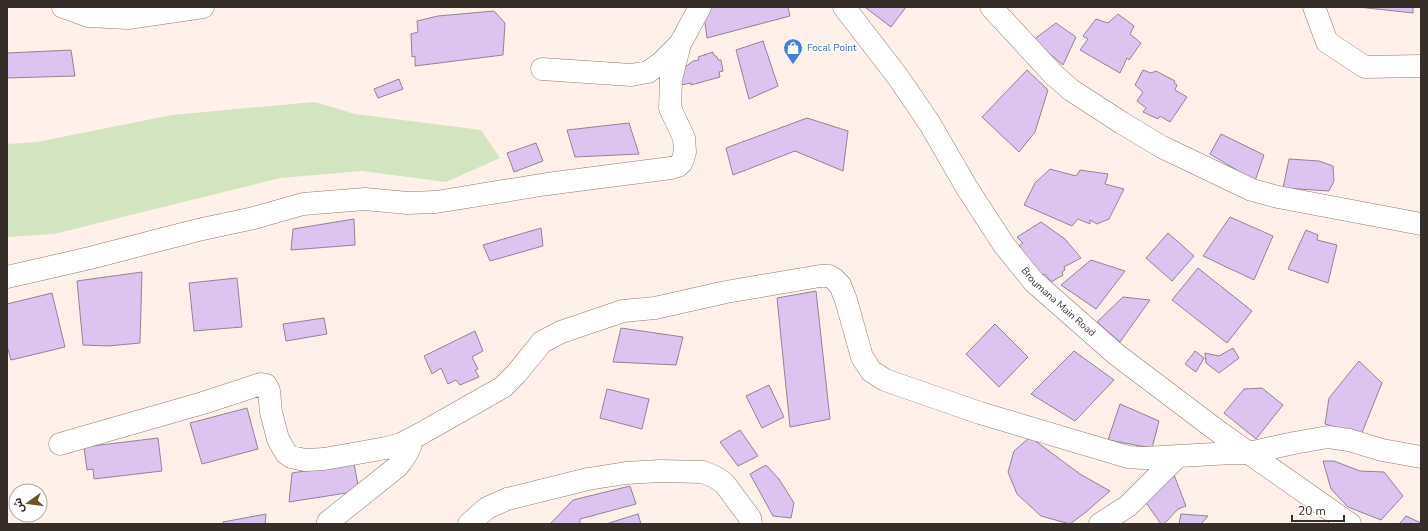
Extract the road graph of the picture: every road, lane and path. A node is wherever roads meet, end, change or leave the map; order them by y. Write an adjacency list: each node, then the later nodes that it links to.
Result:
1 (63, 7): 2 (street)
2 (203, 7)
3 (700, 7): 7 (street)
4 (844, 7): 14 (street, Broumana Main Road)
5 (991, 7): 10 (street)
6 (1314, 7): 8 (street)
7 (680, 44): 9 (street); 11 (street)
8 (1421, 66)
9 (542, 69)
10 (1421, 224)
11 (7, 276)
12 (413, 438): 13 (street); 15 (street); 17 (street)
13 (60, 444)
14 (1249, 454): 15 (street); 16 (street); 21 (street, Broumana Main Road)
15 (1178, 456): 20 (street)
16 (1421, 457)
17 (328, 522)
18 (470, 524): 19 (street)
19 (751, 524)
20 (1100, 524)
21 (1350, 524)

